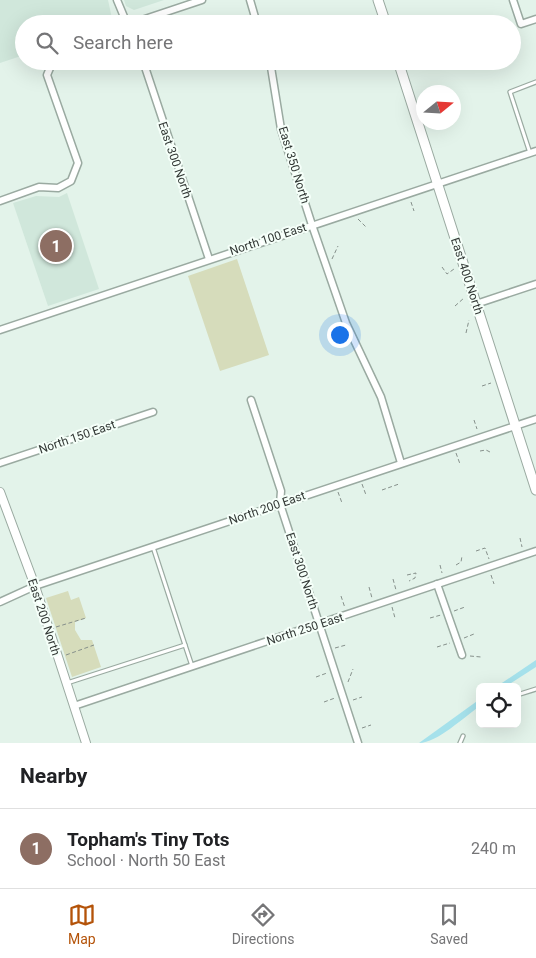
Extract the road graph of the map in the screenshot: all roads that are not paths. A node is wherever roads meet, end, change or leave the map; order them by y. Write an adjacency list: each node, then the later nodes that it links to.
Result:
1 (117, 0): 6 (street)
2 (202, 0): 7 (street)
3 (250, 0): 8 (street)
4 (378, 0): 9 (main road)
5 (513, 0): 10 (street)
6 (124, 15)
7 (156, 15)
8 (254, 15)
9 (383, 15)
10 (518, 15)
11 (536, 19): 12 (street)
12 (521, 24)
13 (49, 70): 20 (street)
14 (146, 70): 22 (street, East 300 North)
15 (271, 70): 21 (street, East 350 North)
16 (401, 70): 19 (main road, East 400 North)
17 (536, 82): 18 (lane)
18 (533, 152): 19 (street, North 100 East)
19 (437, 184): 21 (street, North 100 East); 24 (main road, East 400 North)
20 (0, 201)
21 (312, 225): 22 (street, North 100 East); 31 (street, East 350 North)
22 (209, 259): 25 (street, North 100 East)
23 (536, 284): 24 (street)
24 (476, 304): 29 (main road, East 400 North)
25 (0, 330)
26 (251, 400): 34 (street, East 300 North)
27 (153, 412): 30 (street, North 150 East)
28 (536, 419): 29 (street, North 200 East)
29 (515, 426): 31 (street, North 200 East); 32 (main road, East 400 North)
30 (0, 463)
31 (402, 463): 34 (street, North 200 East)
32 (536, 490)
33 (0, 494): 38 (street, East 200 North)
34 (280, 504): 35 (street, North 200 East); 40 (street, East 300 North)
35 (152, 547): 38 (street, North 200 East); 41 (lane)
36 (536, 551): 37 (street, North 250 East)
37 (438, 584): 40 (street, North 250 East); 42 (street)
38 (35, 586): 39 (street, North 200 East); 44 (street, East 200 North)
39 (0, 602)
40 (320, 624): 43 (street, North 250 East); 50 (street, East 300 North)
41 (185, 645): 43 (lane); 44 (lane)
42 (462, 655)
43 (192, 666): 47 (street, North 250 East)
44 (66, 684): 47 (street, East 200 North)
45 (536, 689): 46 (lane)
46 (521, 694)
47 (74, 706): 49 (street, East 200 North)
48 (462, 736): 51 (lane)
49 (86, 743)
50 (358, 743)
51 (460, 743)

